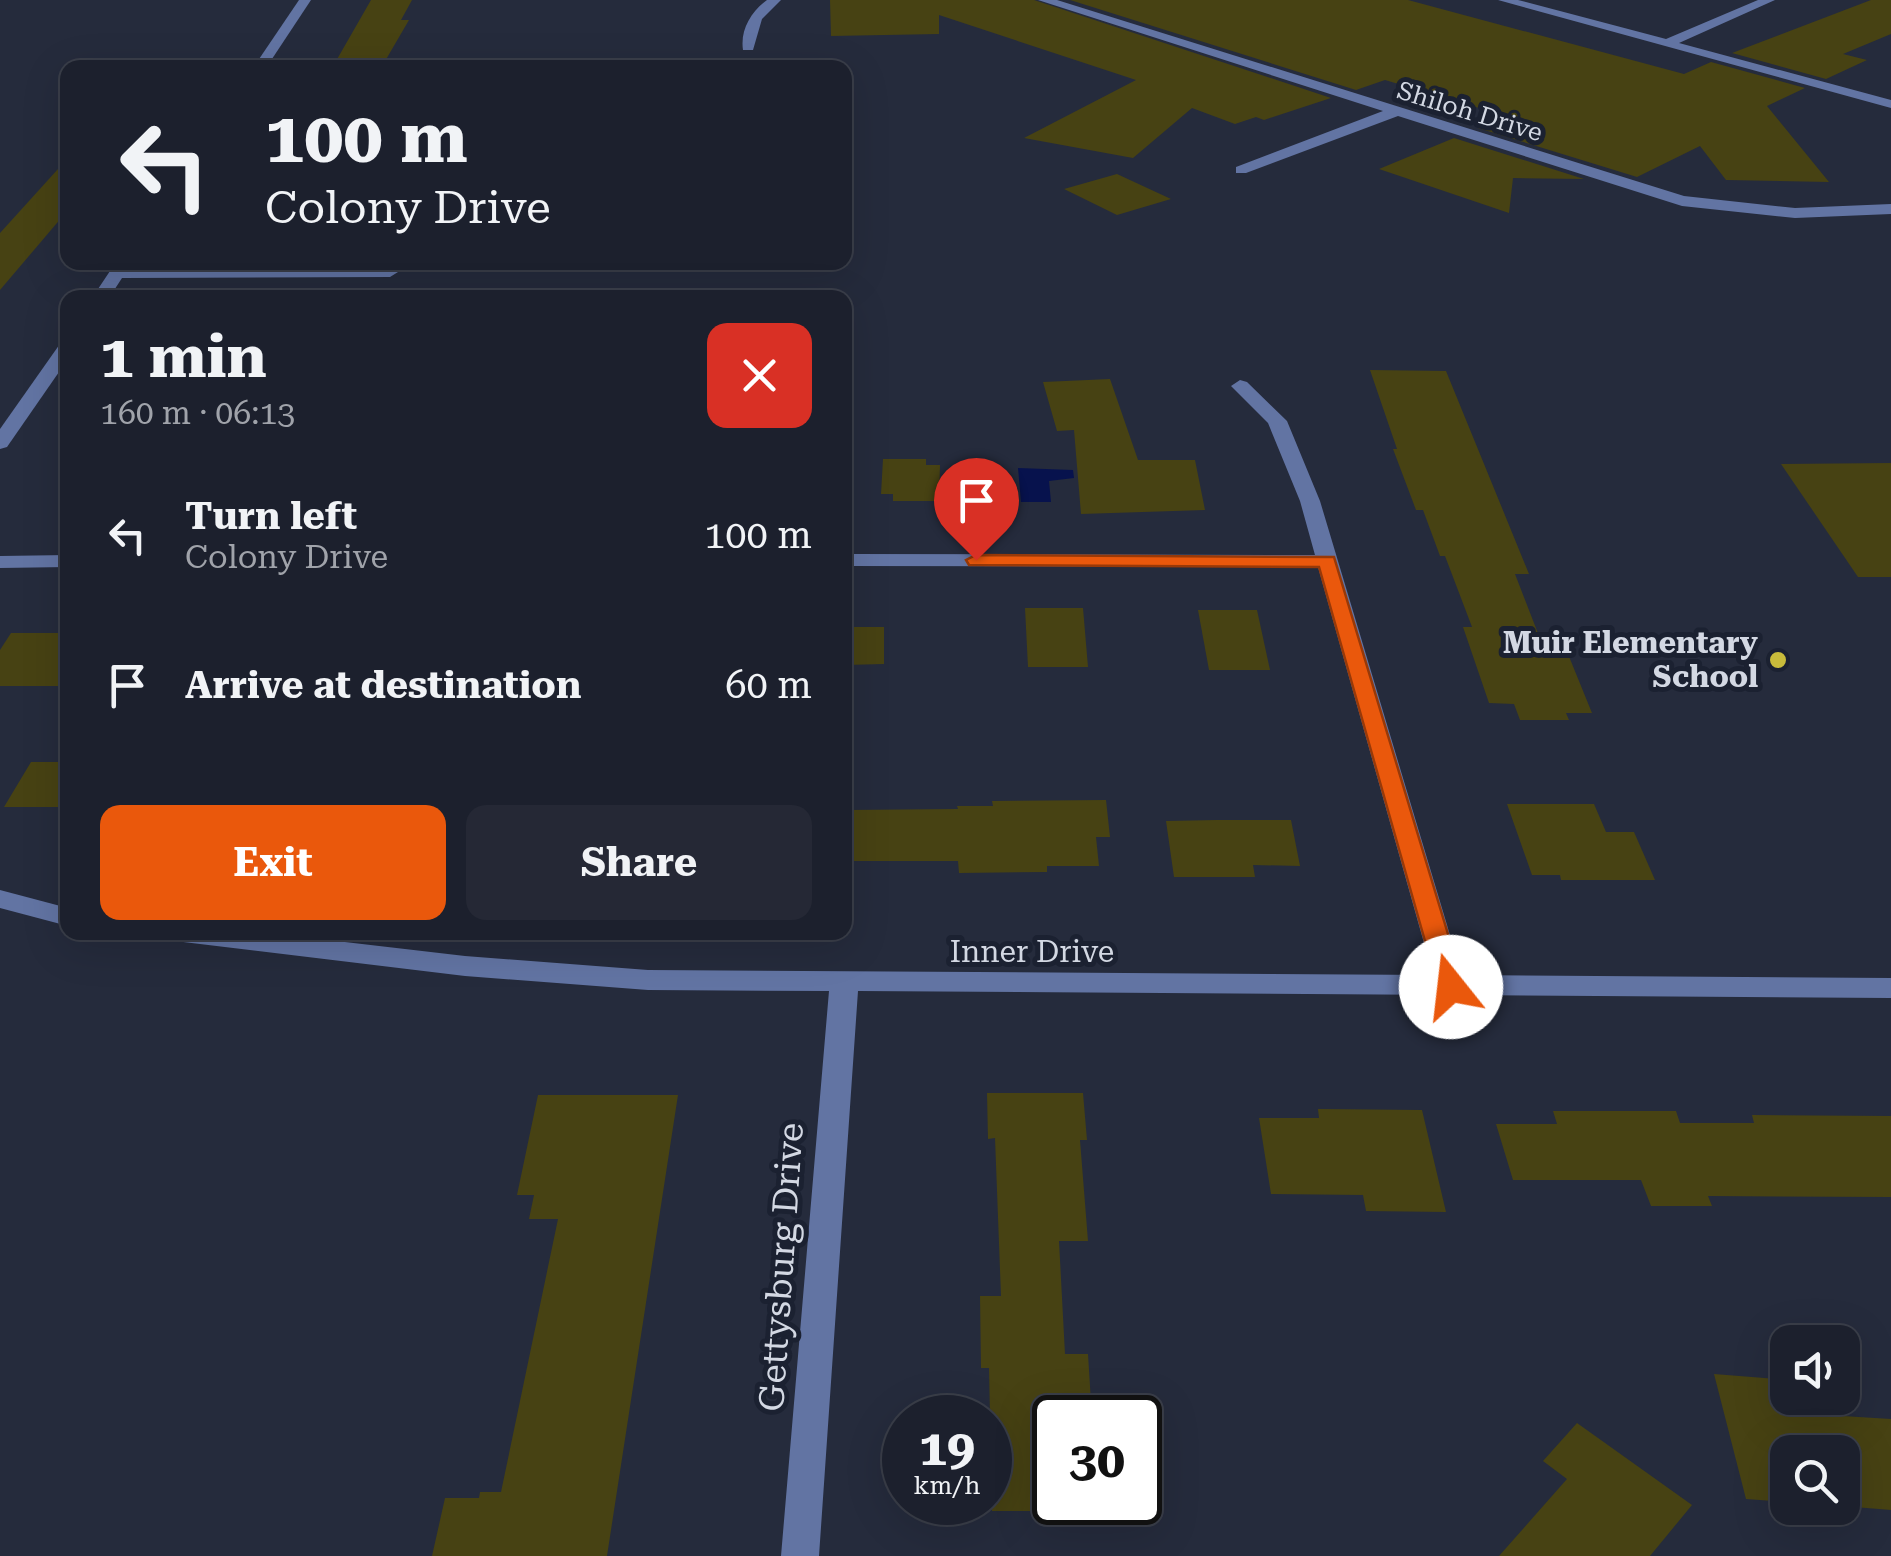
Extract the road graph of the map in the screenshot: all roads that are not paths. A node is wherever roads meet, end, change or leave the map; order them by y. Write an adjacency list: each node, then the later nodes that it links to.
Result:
1 (305, 0): 8 (street)
2 (775, 0): 7 (street)
3 (1044, 0): 10 (street, Shiloh Drive)
4 (1504, 0): 6 (street)
5 (1769, 0): 6 (street)
6 (1666, 44): 9 (street)
7 (748, 46)
8 (264, 60)
9 (1891, 104)
10 (1395, 112): 11 (street); 12 (street, Shiloh Drive)
11 (1241, 170)
12 (1891, 208)
13 (256, 270): 14 (street)
14 (390, 272)
15 (60, 357): 17 (street)
16 (1240, 386): 19 (street)
17 (0, 443)
18 (852, 560): 19 (street)
19 (1327, 561): 26 (street)
20 (0, 562): 21 (street)
21 (60, 562)
22 (0, 899): 23 (street)
23 (60, 914)
24 (246, 940): 25 (street, Inner Drive)
25 (844, 984): 26 (street, Inner Drive); 28 (street, Gettysburg Drive)
26 (1451, 987): 27 (street, Inner Drive)
27 (1891, 988)
28 (800, 1556)

